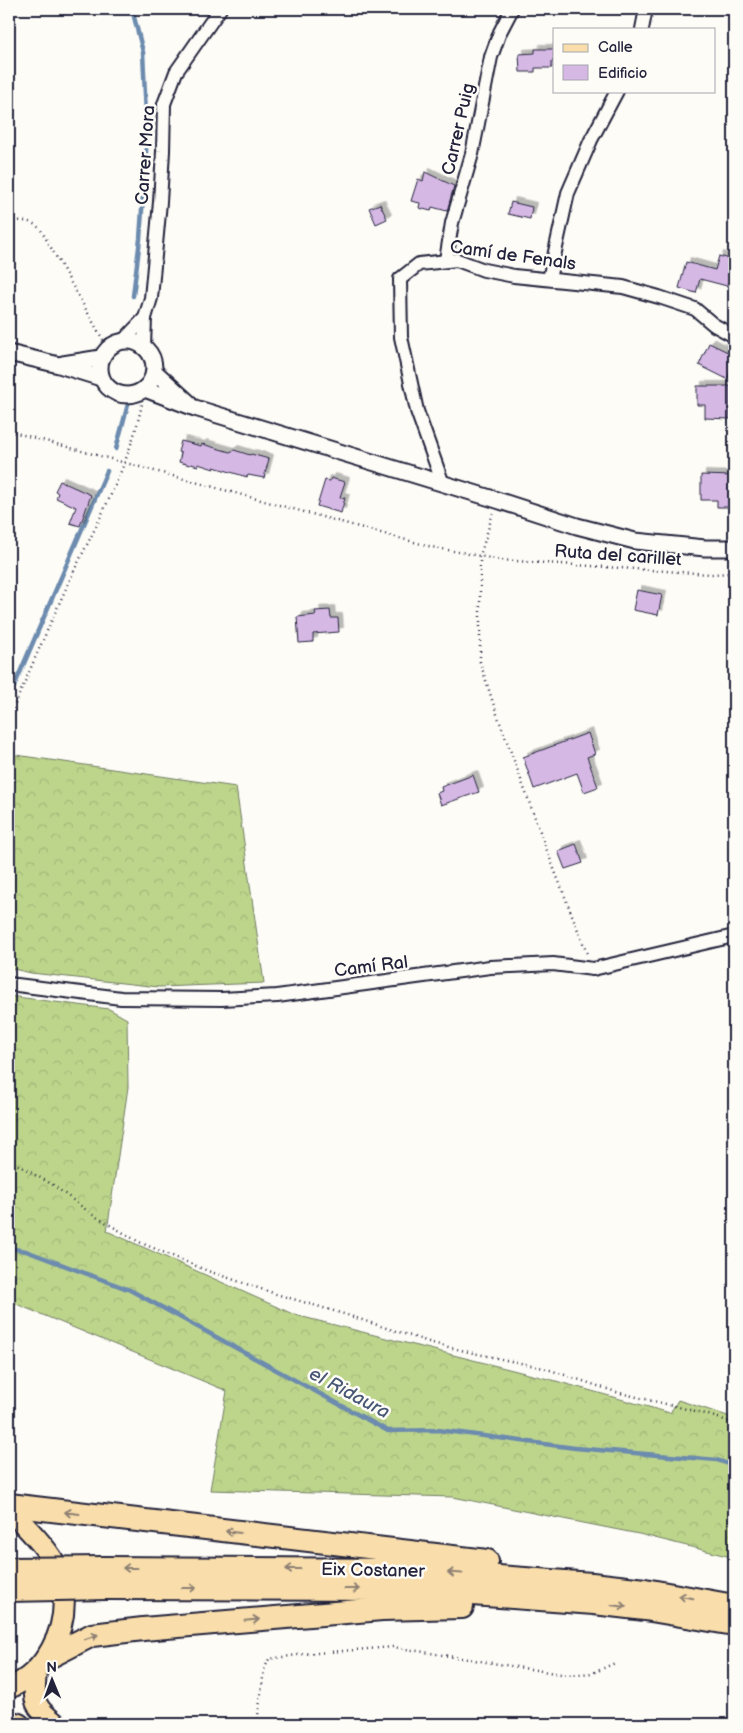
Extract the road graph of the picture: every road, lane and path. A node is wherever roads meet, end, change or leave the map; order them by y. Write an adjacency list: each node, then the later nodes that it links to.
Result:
1 (220, 9): 9 (street, Carrer Mora)
2 (512, 9): 7 (street, Carrer Puig)
3 (646, 9): 4 (street)
4 (642, 28)
5 (616, 92): 8 (street)
6 (9, 220): 14 (path)
7 (446, 260): 8 (street, Camí de Fenals); 22 (street, Camí de Fenals)
8 (549, 279): 10 (street, Camí de Fenals)
9 (146, 318): 11 (street); 12 (street, Carrer Mora)
10 (734, 336)
11 (123, 341): 12 (street); 14 (street)
12 (144, 347): 16 (street)
13 (9, 353): 15 (street)
14 (105, 353): 15 (street); 17 (street)
15 (59, 365): 17 (street)
16 (154, 371): 18 (street); 19 (street)
17 (101, 378): 18 (street)
18 (141, 391): 19 (street); 21 (path)
19 (195, 408): 22 (street)
20 (9, 431): 21 (path, Ruta del carillet)
21 (124, 463): 25 (path, Ruta del carillet); 27 (path)
22 (442, 484): 23 (street)
23 (497, 500): 24 (street); 25 (path)
24 (734, 548)
25 (480, 556): 26 (path, Ruta del carillet); 29 (path)
26 (734, 573)
27 (9, 718)
28 (734, 936): 29 (street, Camí Ral)
29 (593, 969): 30 (street, Camí Ral)
30 (9, 984)
31 (9, 1160): 32 (path)
32 (734, 1423)
33 (9, 1505): 38 (highway, one-way to 33)
34 (9, 1510): 41 (main road)
35 (9, 1569): 36 (highway, Eix Costaner, bridge)
36 (105, 1578): 37 (highway, Eix Costaner, bridge); 38 (highway, Eix Costaner)
37 (9, 1590)
38 (593, 1594): 39 (highway, Eix Costaner, one-way to 38); 40 (highway, Eix Costaner, one-way to 40); 41 (highway, one-way to 38)
39 (734, 1606)
40 (734, 1624)
41 (42, 1664): 43 (main road); 46 (main road)
42 (615, 1664): 47 (path)
43 (9, 1688)
44 (9, 1721): 45 (main road)
45 (19, 1724)
46 (56, 1724)
47 (257, 1724)

